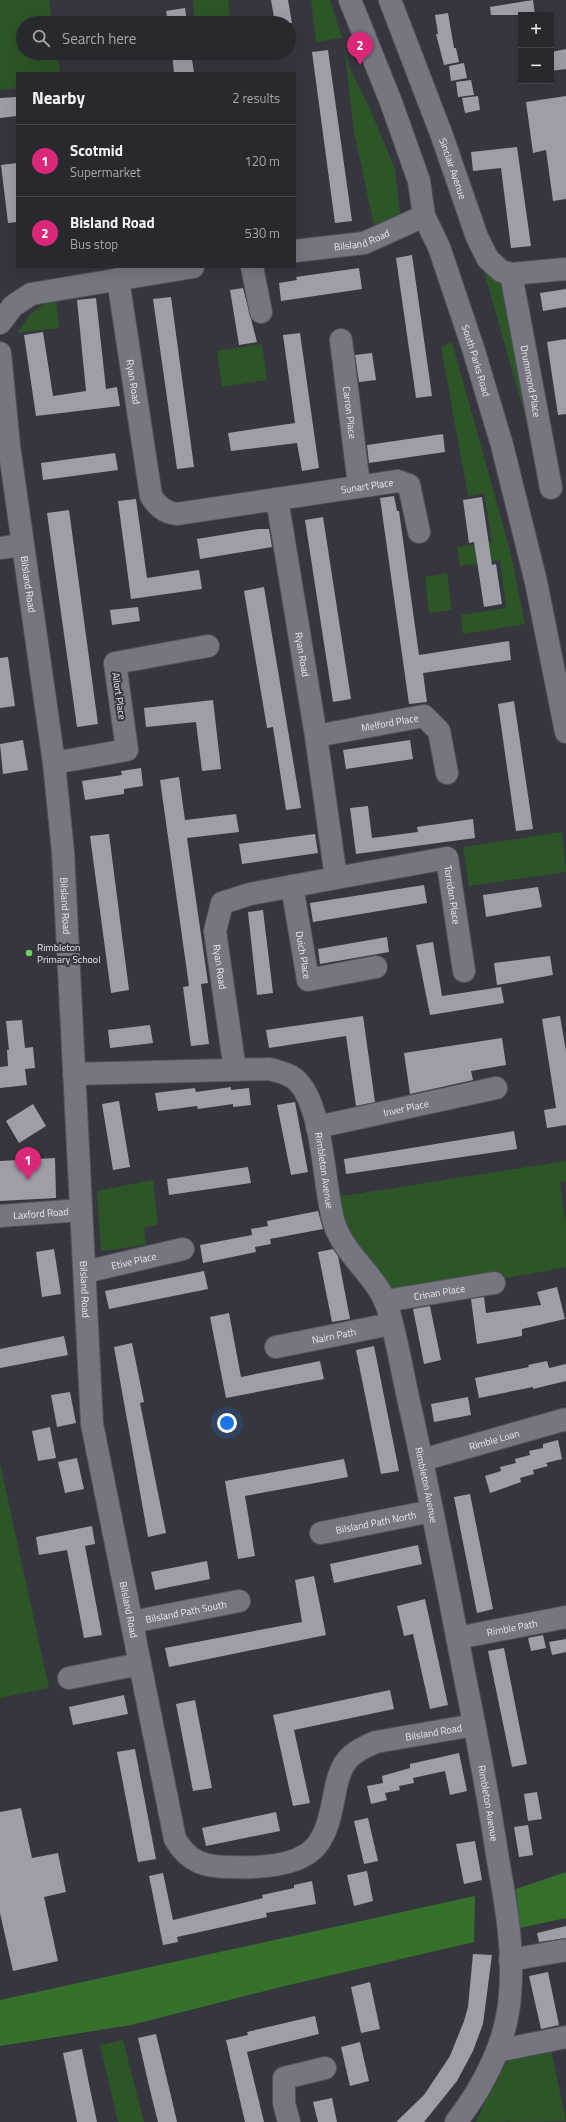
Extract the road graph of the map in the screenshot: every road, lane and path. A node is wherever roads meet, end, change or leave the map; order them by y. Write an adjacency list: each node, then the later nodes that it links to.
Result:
1 (350, 0): 3 (street, South Parks Road)
2 (390, 0): 8 (street, Sinclair Avenue)
3 (424, 216): 4 (street, Bilsland Road); 22 (street, South Parks Road)
4 (296, 250)
5 (186, 268): 9 (street)
6 (252, 268): 10 (street)
7 (566, 269): 8 (street)
8 (511, 274): 16 (street, Drummond Place)
9 (118, 278): 11 (street); 17 (street, Ryan Road)
10 (261, 312)
11 (0, 323)
12 (341, 340): 15 (street, Carron Place)
13 (0, 353): 14 (street, Bilsland Road)
14 (2, 387): 19 (street, Bilsland Road)
15 (360, 486): 17 (street, Sunart Place); 18 (street, Sunart Place)
16 (551, 488)
17 (277, 499): 23 (street, Ryan Road)
18 (420, 532)
19 (22, 545): 20 (street); 24 (street, Bilsland Road)
20 (0, 548)
21 (208, 646): 24 (street, Ailort Place)
22 (565, 722)
23 (316, 736): 25 (street, Melford Place); 26 (street, Ryan Road)
24 (54, 763): 31 (street, Bilsland Road)
25 (447, 773)
26 (336, 878): 27 (street, Ryan Road); 29 (street, Torridon Place)
27 (292, 886): 28 (street, Duich Place); 30 (street, Ryan Road)
28 (376, 967)
29 (464, 971)
30 (235, 1070): 31 (street, Rimbleton Avenue); 33 (street, Rimbleton Avenue)
31 (74, 1074): 34 (street, Bilsland Road)
32 (496, 1088): 33 (street, Inver Place)
33 (317, 1127): 39 (street, Rimbleton Avenue)
34 (81, 1210): 35 (street, Laxford Road); 37 (street, Bilsland Road)
35 (0, 1216)
36 (183, 1248): 37 (street, Etive Place)
37 (85, 1272): 48 (street, Bilsland Road)
38 (494, 1283): 39 (street, Crinan Place)
39 (385, 1301): 40 (street, Rimbleton Avenue)
40 (391, 1324): 41 (street, Nairn Path); 43 (street, Rimbleton Avenue)
41 (276, 1347)
42 (566, 1419): 43 (street, Rimble Loan)
43 (422, 1460): 44 (street, Rimbleton Avenue)
44 (432, 1511): 45 (street, Bilsland Path North); 49 (street, Rimbleton Avenue)
45 (321, 1533)
46 (239, 1601): 48 (street, Bilsland Path South)
47 (566, 1617): 49 (street, Rimble Path)
48 (132, 1622): 50 (street, Bilsland Road)
49 (457, 1638): 52 (street, Rimbleton Avenue)
50 (140, 1664): 51 (street); 52 (street, Bilsland Road)
51 (69, 1678)
52 (474, 1725): 54 (street, Rimbleton Avenue)
53 (566, 1950): 54 (street)
54 (510, 1960): 56 (street, Rimbleton Avenue)
55 (566, 2037): 56 (street)
56 (497, 2051): 59 (street, Rimbleton Avenue)
57 (325, 2068): 58 (street)
58 (289, 2122)
59 (456, 2122)

